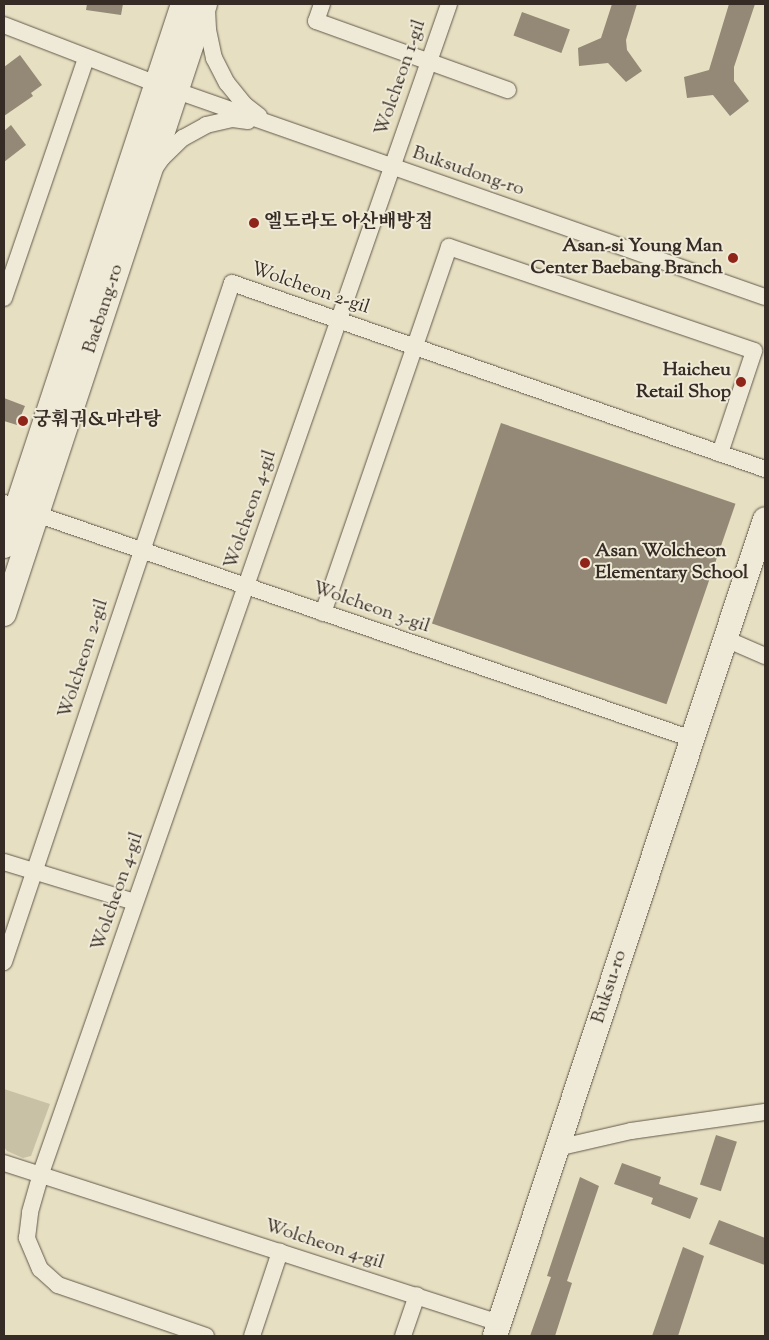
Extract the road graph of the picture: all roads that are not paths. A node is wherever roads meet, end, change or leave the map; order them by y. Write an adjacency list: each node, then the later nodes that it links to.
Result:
1 (183, 4): 8 (street, Baebang-ro)
2 (206, 4): 8 (street, Baebang-ro); 10 (street)
3 (322, 4): 7 (street)
4 (449, 4): 7 (street, Wolcheon 1-gil)
5 (4, 25): 6 (street, Buksudong-ro)
6 (86, 58): 8 (street, Buksudong-ro); 14 (street)
7 (428, 61): 9 (street); 11 (street, Wolcheon 1-gil)
8 (166, 87): 10 (street, Buksudong-ro); 12 (street, Baebang-ro); 19 (street, Baebang-ro)
9 (508, 90)
10 (267, 122): 11 (street, Buksudong-ro); 12 (street)
11 (392, 166): 13 (street, Buksudong-ro); 15 (street, Wolcheon 4-gil)
12 (144, 187): 19 (street, Baebang-ro)
13 (765, 297)
14 (4, 298)
15 (338, 320): 16 (street, Wolcheon 2-gil); 22 (street, Wolcheon 2-gil); 23 (street, Wolcheon 4-gil)
16 (414, 346): 17 (street, Wolcheon 2-gil); 17 (street); 24 (street)
17 (720, 453): 18 (street, Wolcheon 2-gil)
18 (765, 469)
19 (19, 508): 21 (street, Baebang-ro); 22 (street, Wolcheon 3-gil); 25 (street, Baebang-ro)
20 (765, 519): 26 (street, Buksu-ro)
21 (4, 546)
22 (142, 550): 23 (street, Wolcheon 3-gil); 30 (street, Wolcheon 2-gil)
23 (246, 586): 24 (street, Wolcheon 3-gil); 31 (street, Wolcheon 4-gil)
24 (323, 612): 28 (street, Wolcheon 3-gil)
25 (4, 614)
26 (726, 638): 27 (street); 28 (street, Buksu-ro)
27 (765, 656)
28 (692, 739): 34 (street, Buksu-ro)
29 (4, 862): 30 (street)
30 (35, 871): 31 (street); 32 (street, Wolcheon 2-gil)
31 (135, 902): 36 (street, Wolcheon 4-gil)
32 (4, 962)
33 (765, 1112): 34 (street)
34 (557, 1148): 39 (street, Buksu-ro)
35 (4, 1163): 36 (street)
36 (40, 1176): 37 (street, Wolcheon 4-gil); 40 (street)
37 (280, 1252): 38 (street, Wolcheon 4-gil); 41 (street)
38 (417, 1295): 39 (street, Wolcheon 4-gil); 42 (street)
39 (497, 1329)
40 (206, 1336)
41 (252, 1336)
42 (403, 1336)

